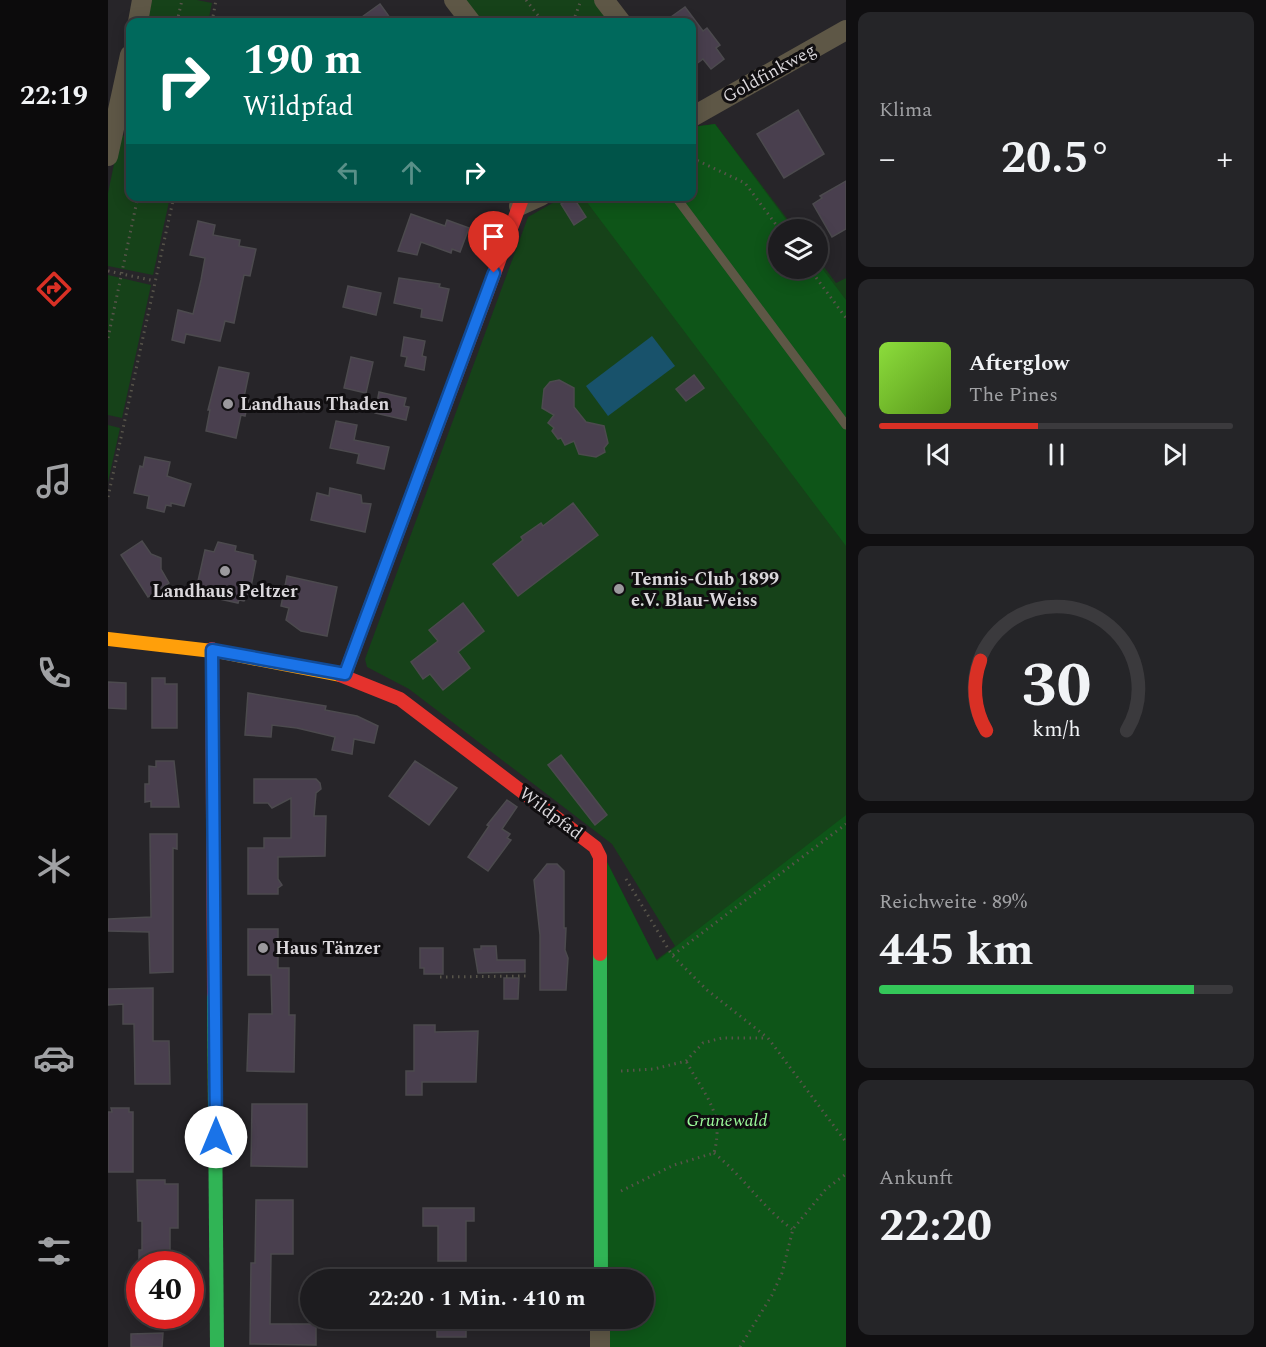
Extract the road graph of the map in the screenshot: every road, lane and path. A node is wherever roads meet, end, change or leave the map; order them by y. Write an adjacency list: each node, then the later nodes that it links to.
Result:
1 (142, 0): 8 (street)
2 (182, 0): 9 (path)
3 (216, 0): 10 (path)
4 (454, 0): 11 (street)
5 (526, 0): 12 (path)
6 (581, 0): 13 (path)
7 (604, 0): 14 (street)
8 (139, 18)
9 (178, 18)
10 (213, 18)
11 (468, 18)
12 (540, 18)
13 (574, 18)
14 (618, 18)
15 (846, 30): 17 (street, Goldfinkweg)
16 (126, 73): 18 (street)
17 (696, 114)
18 (108, 156)
19 (696, 160): 24 (path)
20 (137, 201): 26 (path)
21 (173, 201): 28 (path)
22 (521, 201): 35 (street)
23 (679, 201): 31 (lane)
24 (772, 219)
25 (108, 270): 26 (path)
26 (122, 274): 28 (path); 30 (path)
27 (817, 279): 29 (path)
28 (155, 281): 32 (path)
29 (846, 318)
30 (108, 338)
31 (846, 425)
32 (108, 497)
33 (108, 639): 34 (street, Wildpfad)
34 (212, 650): 35 (street, Wildpfad); 51 (street)
35 (345, 674): 43 (street, Wildpfad)
36 (846, 824): 38 (path)
37 (626, 879): 38 (path)
38 (672, 956): 41 (path)
39 (527, 976): 40 (path)
40 (440, 977)
41 (768, 1038): 42 (path); 44 (path)
42 (686, 1061): 43 (path); 45 (path)
43 (601, 1072): 47 (street, Wildpfad)
44 (846, 1142)
45 (714, 1154): 47 (path); 48 (path)
46 (846, 1174): 48 (path)
47 (602, 1193): 49 (street, Wildpfad)
48 (793, 1229): 53 (path)
49 (601, 1269)
50 (600, 1329): 52 (street)
51 (217, 1347)
52 (600, 1347)
53 (740, 1347)

